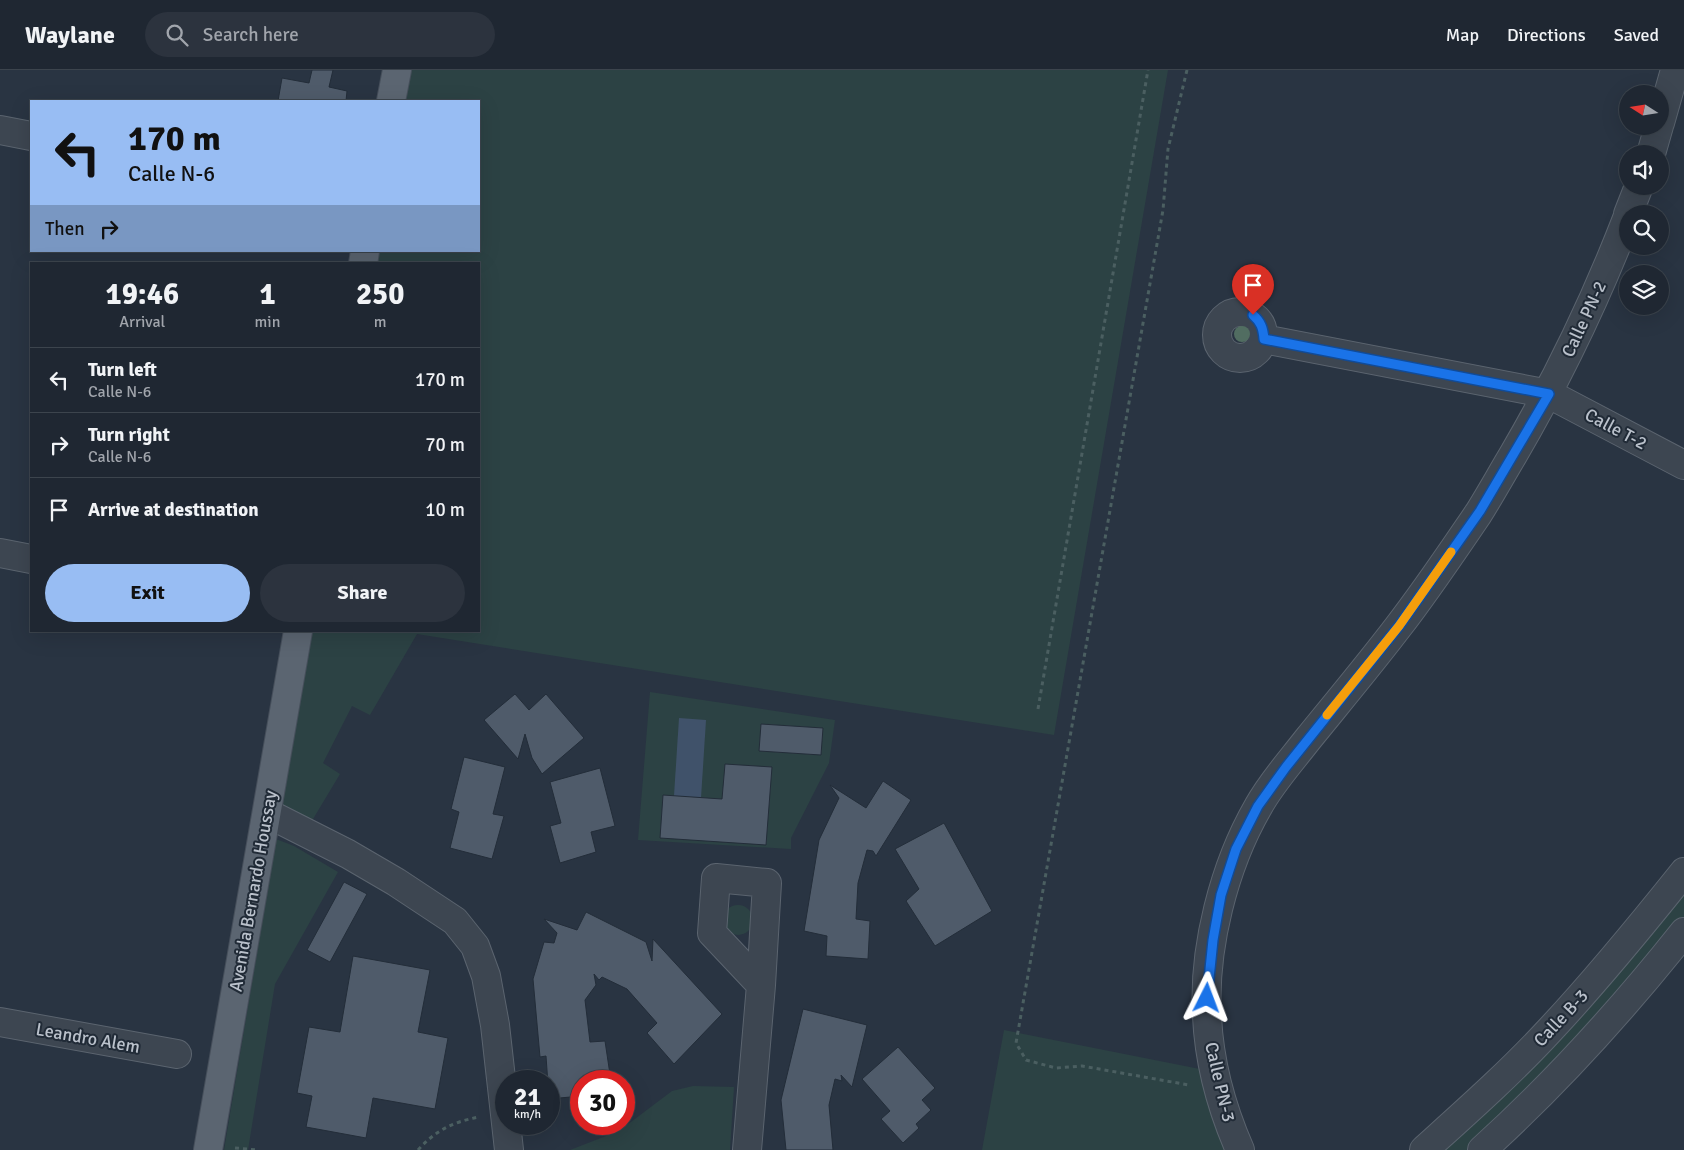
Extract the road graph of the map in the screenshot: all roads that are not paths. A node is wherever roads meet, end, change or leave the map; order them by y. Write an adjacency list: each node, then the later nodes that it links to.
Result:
1 (397, 70): 4 (main road)
2 (1675, 70): 3 (street)
3 (1669, 91)
4 (391, 100)
5 (0, 130): 6 (street)
6 (30, 136)
7 (1619, 239): 9 (street, Calle PN-2)
8 (1264, 339): 9 (street, Calle T-2)
9 (1549, 394): 10 (street, Calle T-2); 25 (street, Calle PN-3)
10 (1684, 465)
11 (0, 553): 12 (street)
12 (30, 560)
13 (298, 632): 14 (main road, Avenida Bernardo Houssay)
14 (267, 813): 22 (main road, Avenida Bernardo Houssay); 23 (street)
15 (1684, 872): 17 (street, Calle B-3)
16 (1684, 932): 19 (street)
17 (1608, 967): 19 (street); 26 (street, Calle B-3)
18 (761, 985): 24 (street)
19 (1635, 994): 27 (street)
20 (0, 1022): 21 (street, Leandro Alem)
21 (176, 1054)
22 (208, 1150)
23 (509, 1150)
24 (747, 1150)
25 (1240, 1150)
26 (1424, 1150)
27 (1482, 1150)

